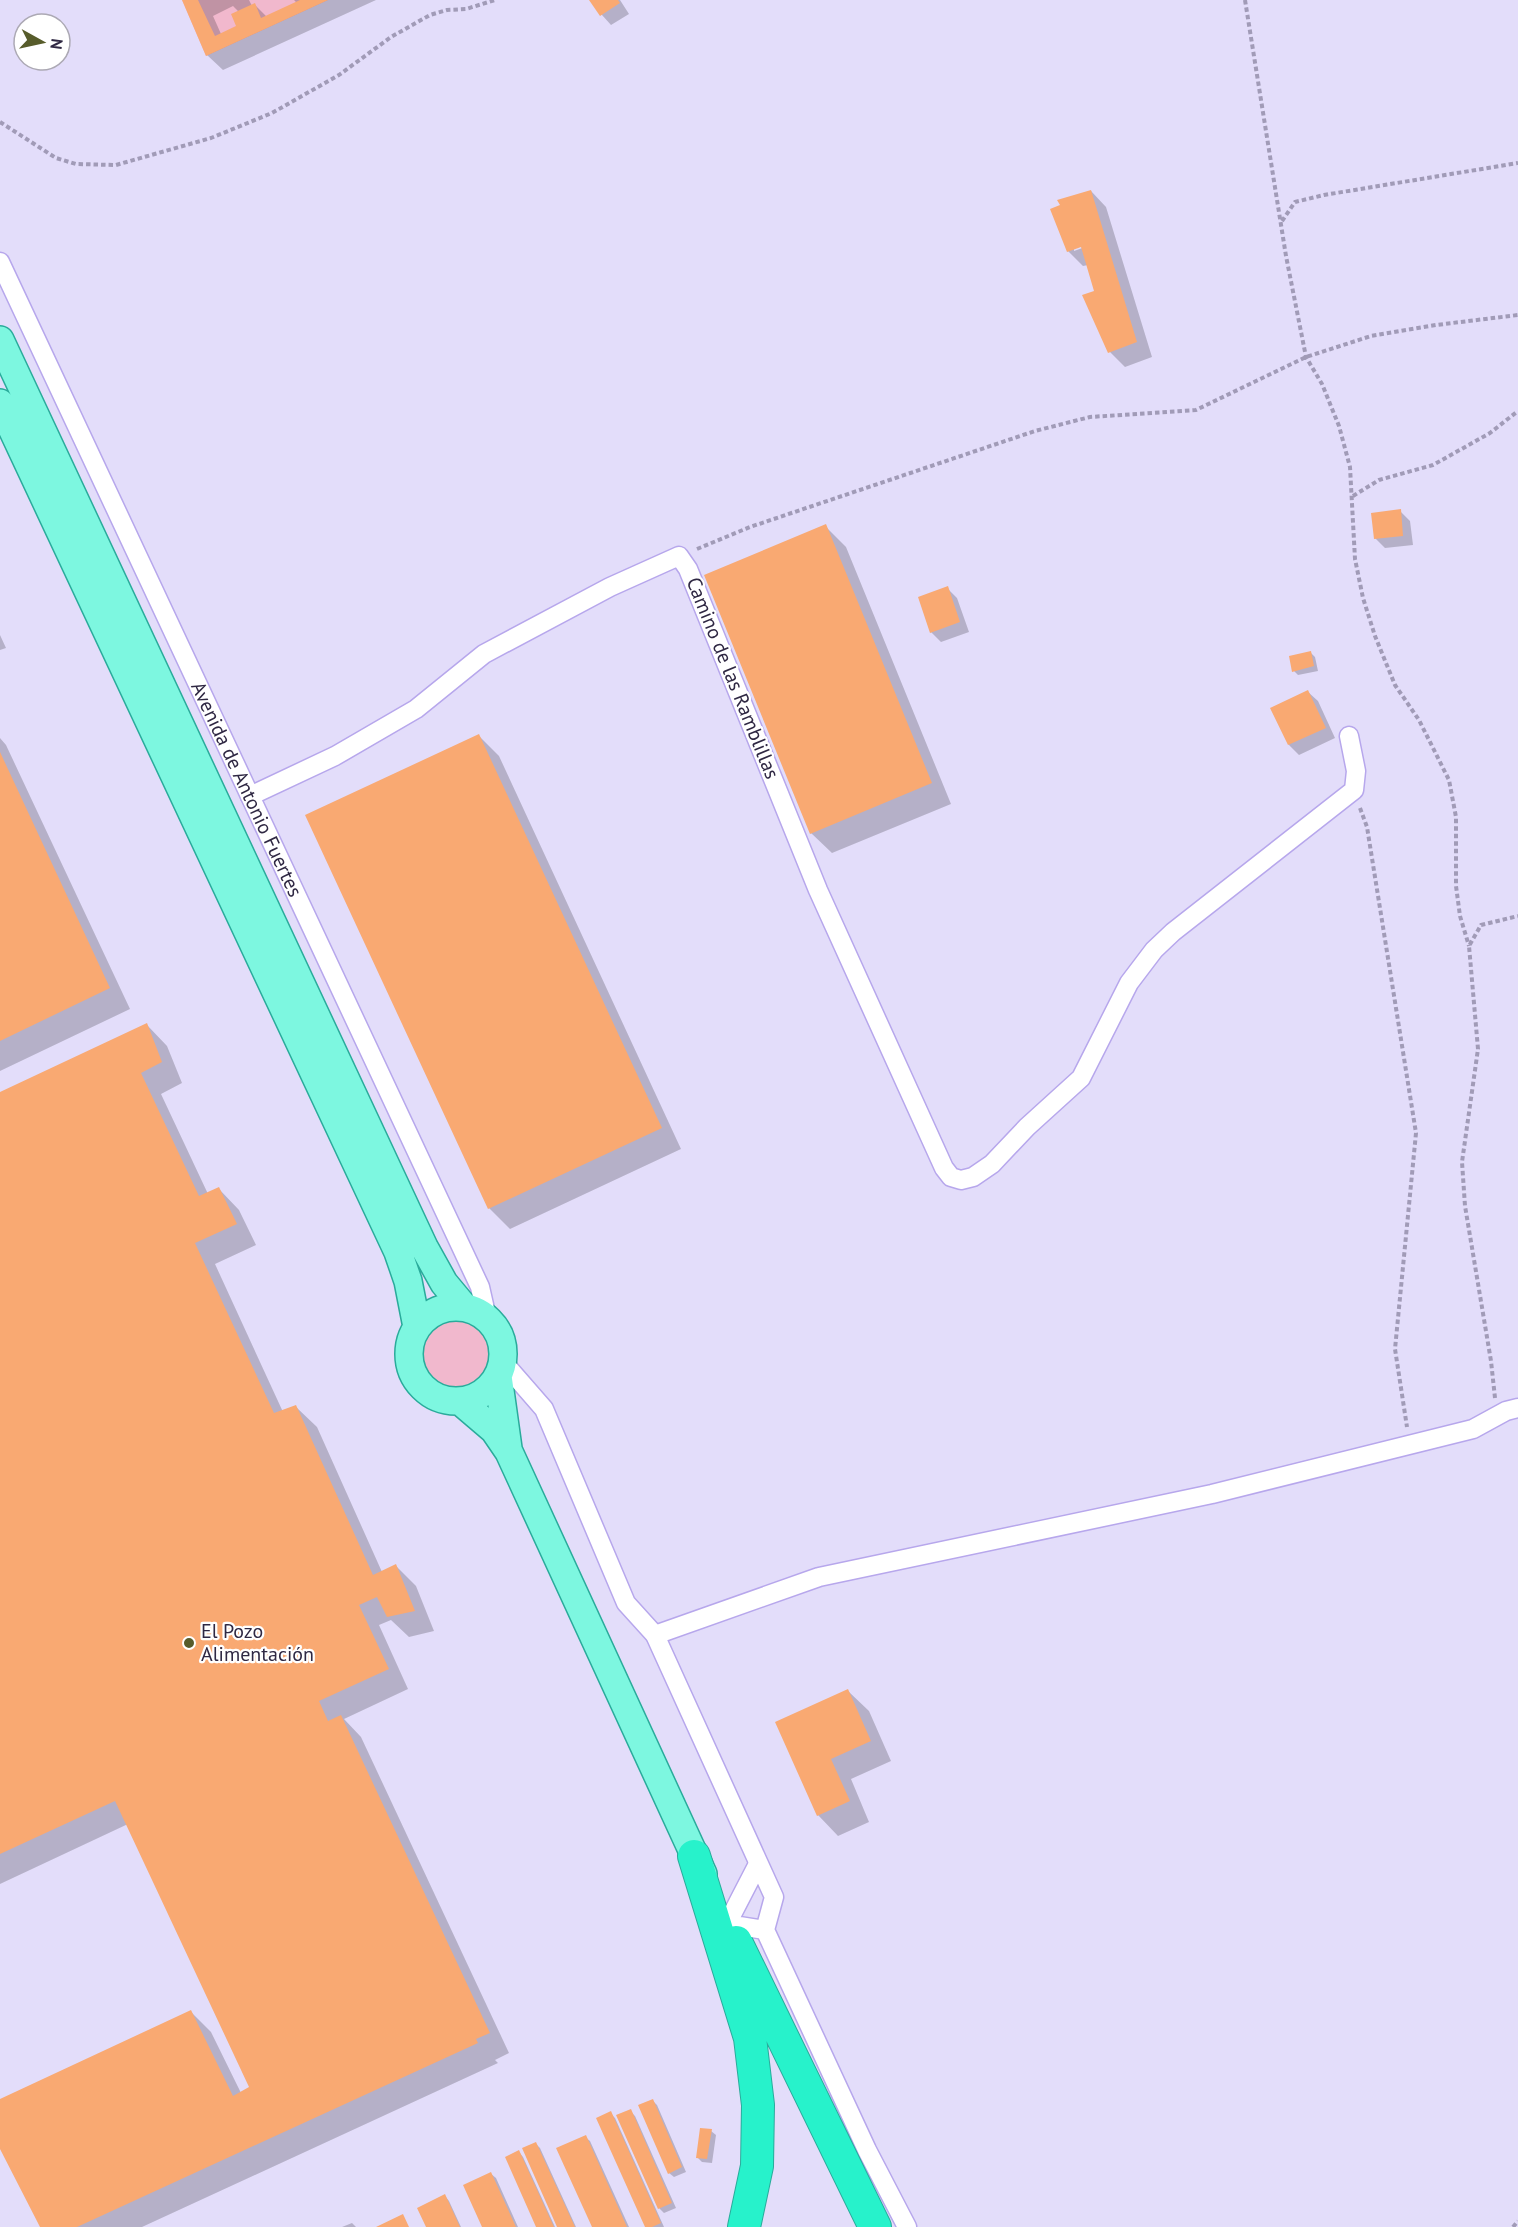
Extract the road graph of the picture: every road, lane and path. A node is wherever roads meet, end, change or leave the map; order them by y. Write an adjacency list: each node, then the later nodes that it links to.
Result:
1 (495, 0): 3 (path)
2 (1245, 0): 5 (path)
3 (0, 122)
4 (1518, 163): 5 (path)
5 (1282, 222): 9 (path)
6 (0, 262): 16 (street, Avenida de Antonio Fuertes)
7 (1518, 315): 9 (path)
8 (0, 340): 19 (main road, Avenida de Antonio Fuertes)
9 (1306, 357): 12 (path); 13 (path)
10 (0, 404): 20 (main road)
11 (1518, 411): 12 (path)
12 (1353, 496): 18 (path)
13 (679, 556): 15 (street, Camino de las Ramblillas); 16 (street, Camino de las Ramblillas)
14 (1349, 736): 15 (street)
15 (1354, 790): 25 (path)
16 (250, 796): 19 (street, Avenida de Antonio Fuertes)
17 (1518, 916): 18 (path)
18 (1469, 946): 24 (path)
19 (476, 1312): 20 (main road); 21 (main road)
20 (417, 1327): 22 (main road)
21 (500, 1369): 22 (main road); 26 (main road); 27 (street)
22 (460, 1401): 26 (main road)
23 (1518, 1408): 24 (street)
24 (1496, 1416): 25 (street)
25 (1410, 1445): 27 (street)
26 (509, 1452): 28 (main road)
27 (655, 1635): 29 (street)
28 (694, 1856): 30 (main road); 34 (highway)
29 (758, 1864): 30 (street); 31 (street)
30 (727, 1924): 31 (street); 32 (highway)
31 (765, 1930): 37 (street)
32 (819, 2110): 35 (highway); 36 (highway)
33 (1518, 2221): 38 (path)
34 (744, 2227)
35 (856, 2227)
36 (875, 2227)
37 (907, 2227)
38 (1513, 2227)

